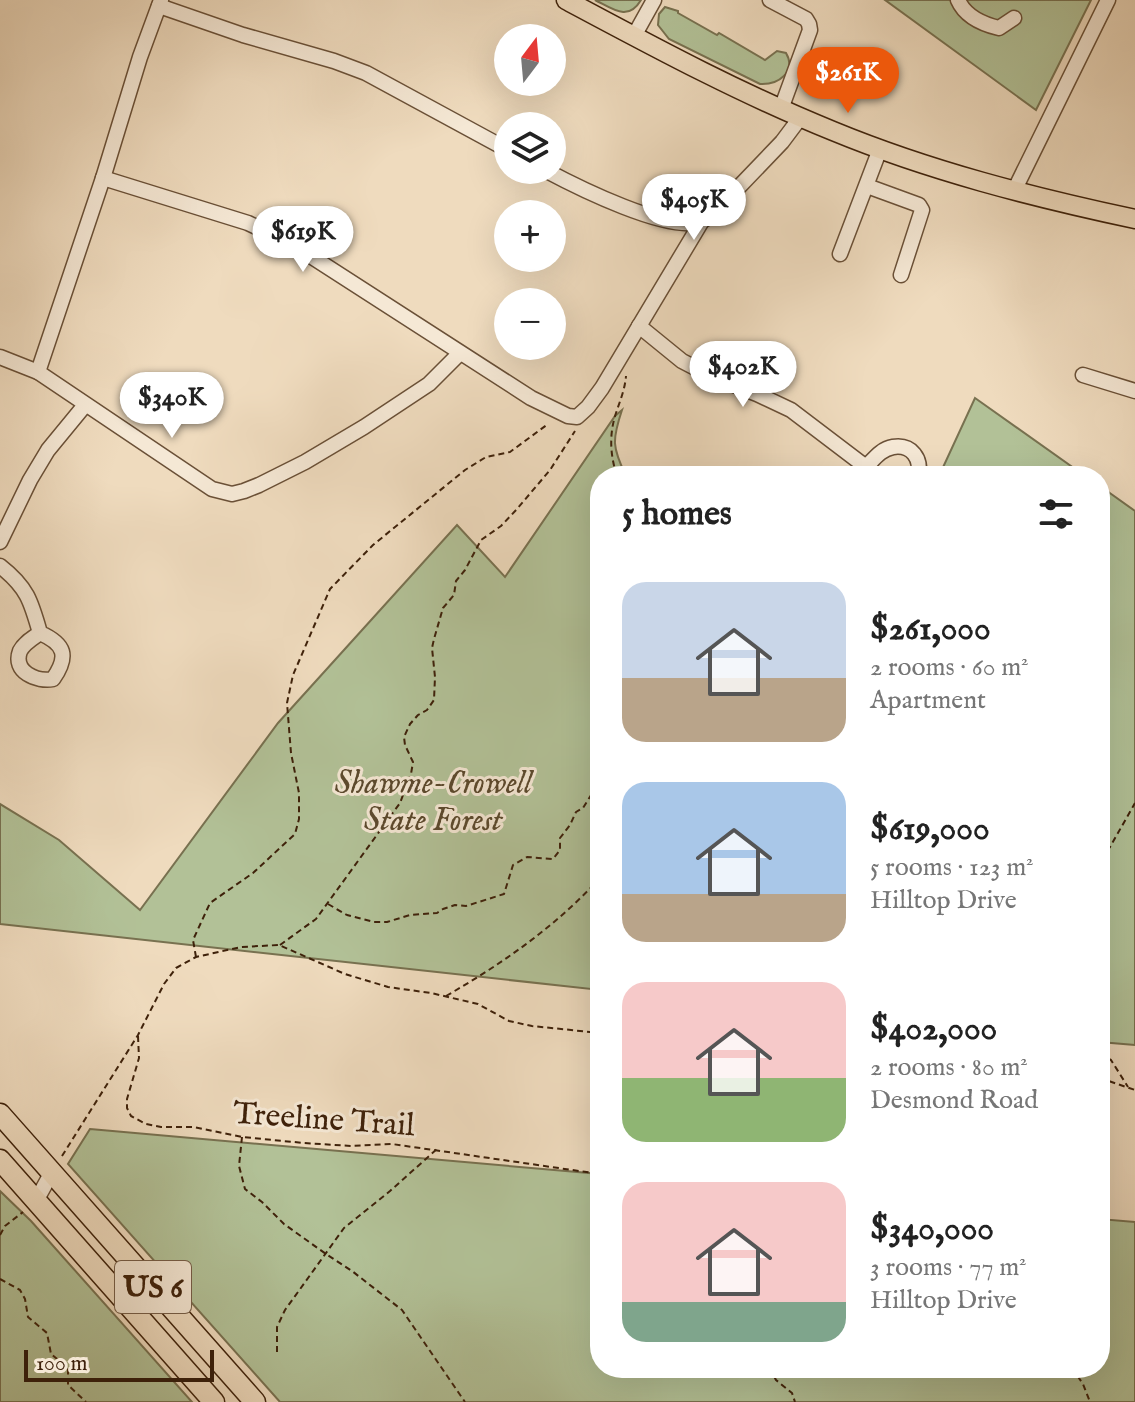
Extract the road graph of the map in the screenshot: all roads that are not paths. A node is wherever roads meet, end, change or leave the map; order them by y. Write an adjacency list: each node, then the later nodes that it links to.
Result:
1 (566, 0): 8 (main road)
2 (654, 0): 8 (street)
3 (770, 0): 9 (street)
4 (958, 0): 7 (street)
5 (1108, 0): 16 (street)
6 (160, 3): 11 (street); 13 (street)
7 (1014, 18)
8 (634, 36): 9 (main road)
9 (781, 109): 10 (main road)
10 (800, 118): 12 (main road); 18 (street)
11 (494, 142)
12 (880, 149): 15 (street); 16 (main road)
13 (103, 178): 22 (street); 24 (street)
14 (566, 181): 18 (street)
15 (867, 186): 19 (street); 20 (street)
16 (1014, 191): 17 (main road)
17 (1135, 219)
18 (702, 221): 21 (street)
19 (840, 254)
20 (901, 275)
21 (639, 326): 22 (street); 28 (street)
22 (460, 353): 27 (street)
23 (0, 357): 24 (street)
24 (38, 372): 27 (street)
25 (1083, 375): 26 (street)
26 (1135, 391)
27 (85, 405): 31 (street)
28 (861, 466)
29 (872, 466): 30 (street)
30 (920, 466)
31 (0, 542)
32 (0, 566): 33 (street)
33 (40, 633)
34 (0, 1114): 36 (highway, US 6)
35 (0, 1160): 37 (highway, US 6)
36 (52, 1172): 37 (street); 39 (highway, US 6)
37 (36, 1201): 38 (highway, US 6)
38 (214, 1402)
39 (255, 1402)

